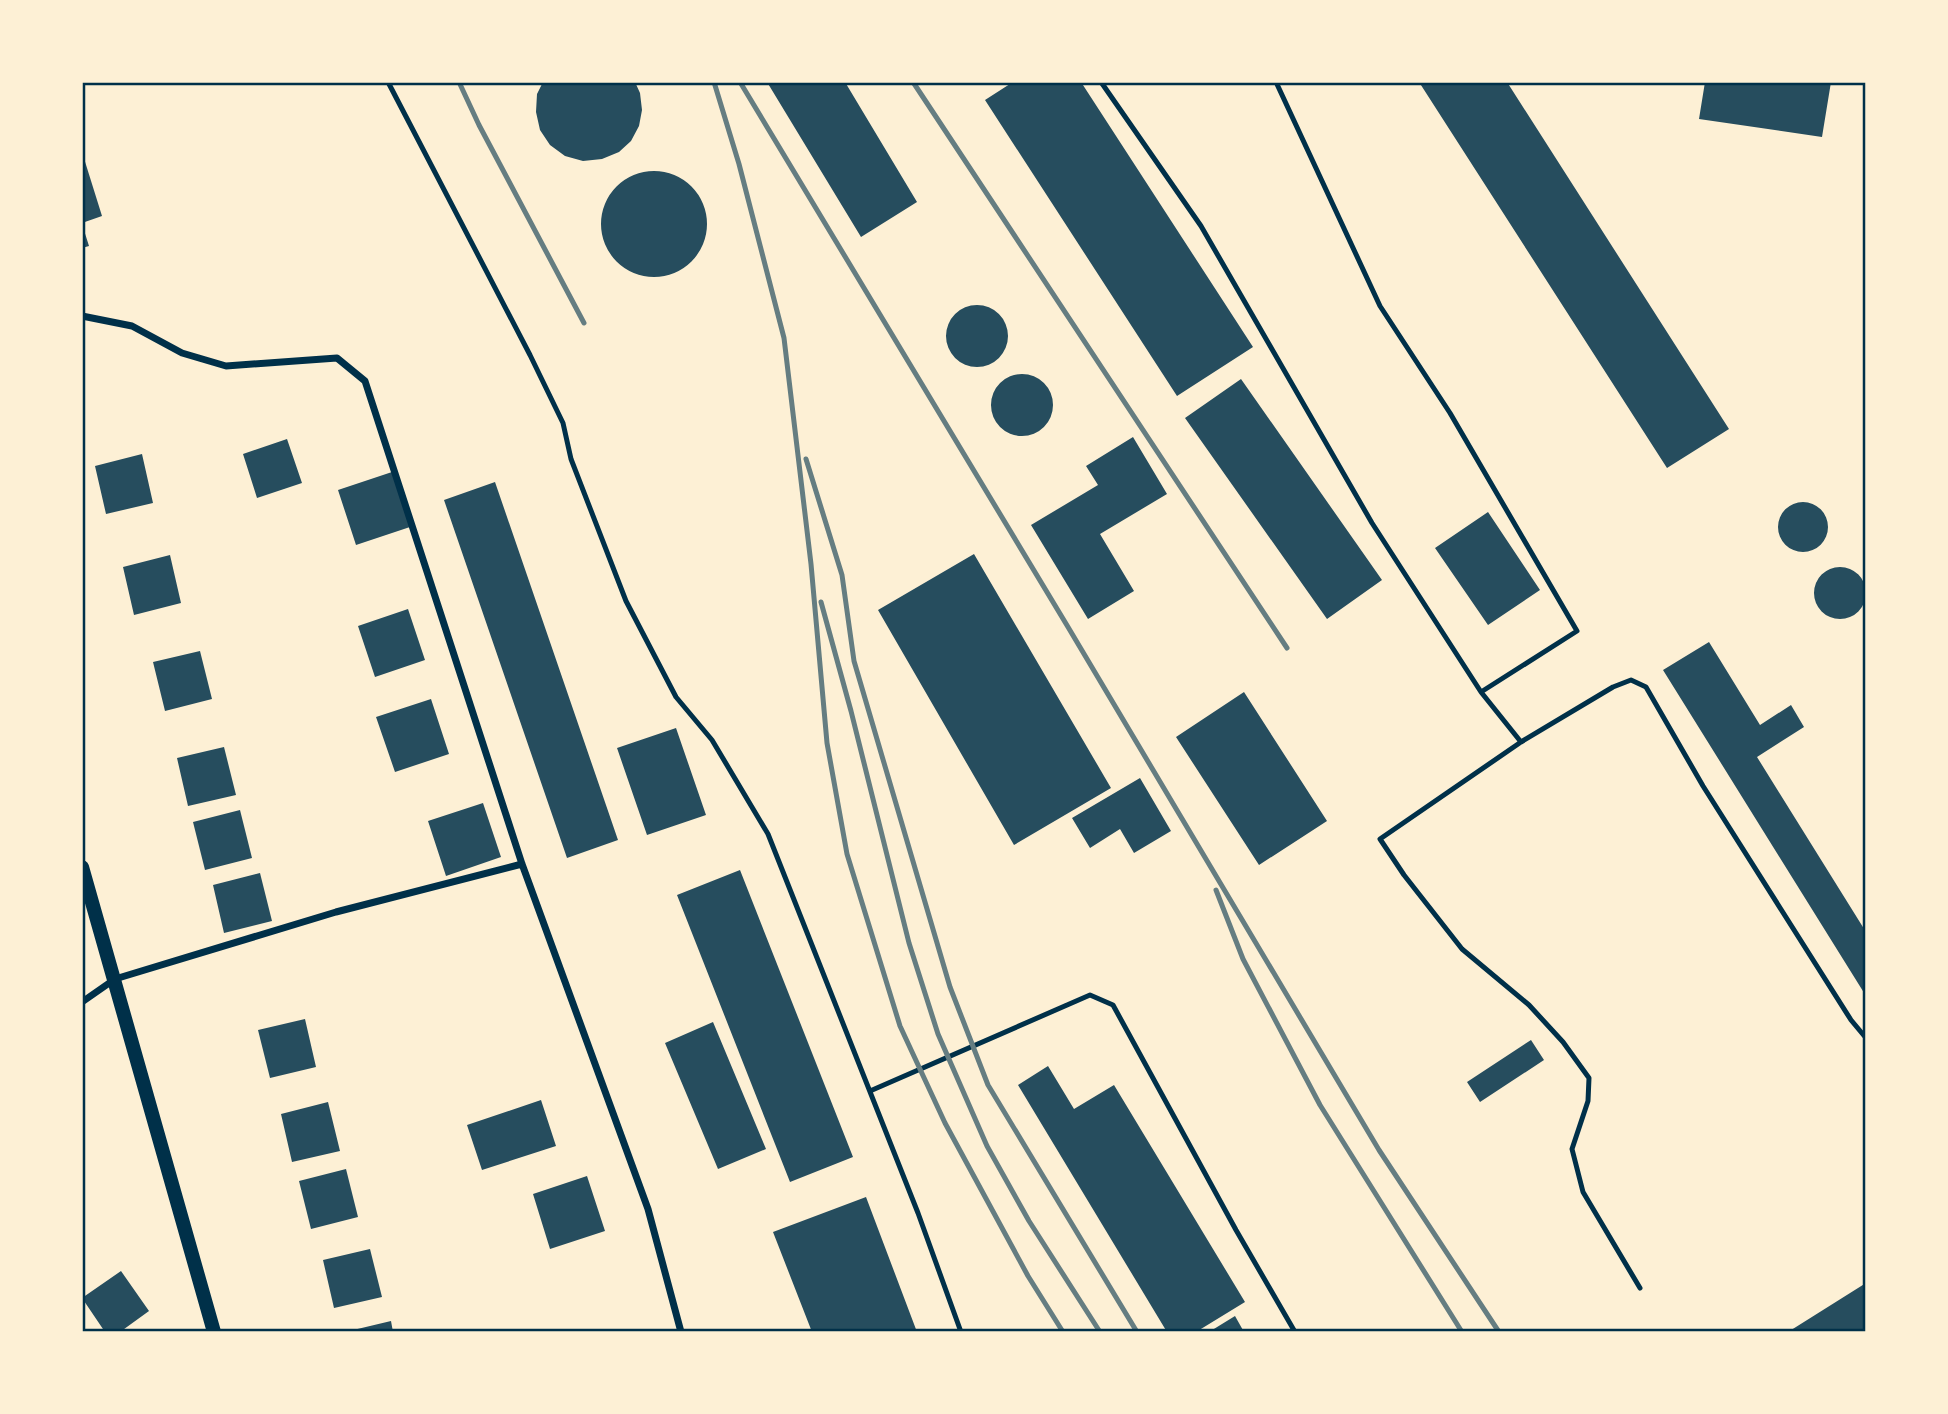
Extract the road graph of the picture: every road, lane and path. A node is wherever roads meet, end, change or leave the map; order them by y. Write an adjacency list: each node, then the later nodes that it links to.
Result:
1 (388, 82): 12 (lane)
2 (1101, 82): 5 (lane)
3 (1276, 82): 5 (lane)
4 (82, 316): 7 (street)
5 (1481, 692): 6 (lane)
6 (1521, 742): 11 (lane); 13 (lane)
7 (522, 864): 9 (street); 15 (street)
8 (82, 867): 9 (main road)
9 (115, 979): 10 (street); 14 (main road)
10 (82, 1002)
11 (1866, 1038)
12 (870, 1091): 16 (lane); 17 (lane)
13 (1640, 1288)
14 (214, 1332)
15 (681, 1332)
16 (961, 1332)
17 (1295, 1332)

